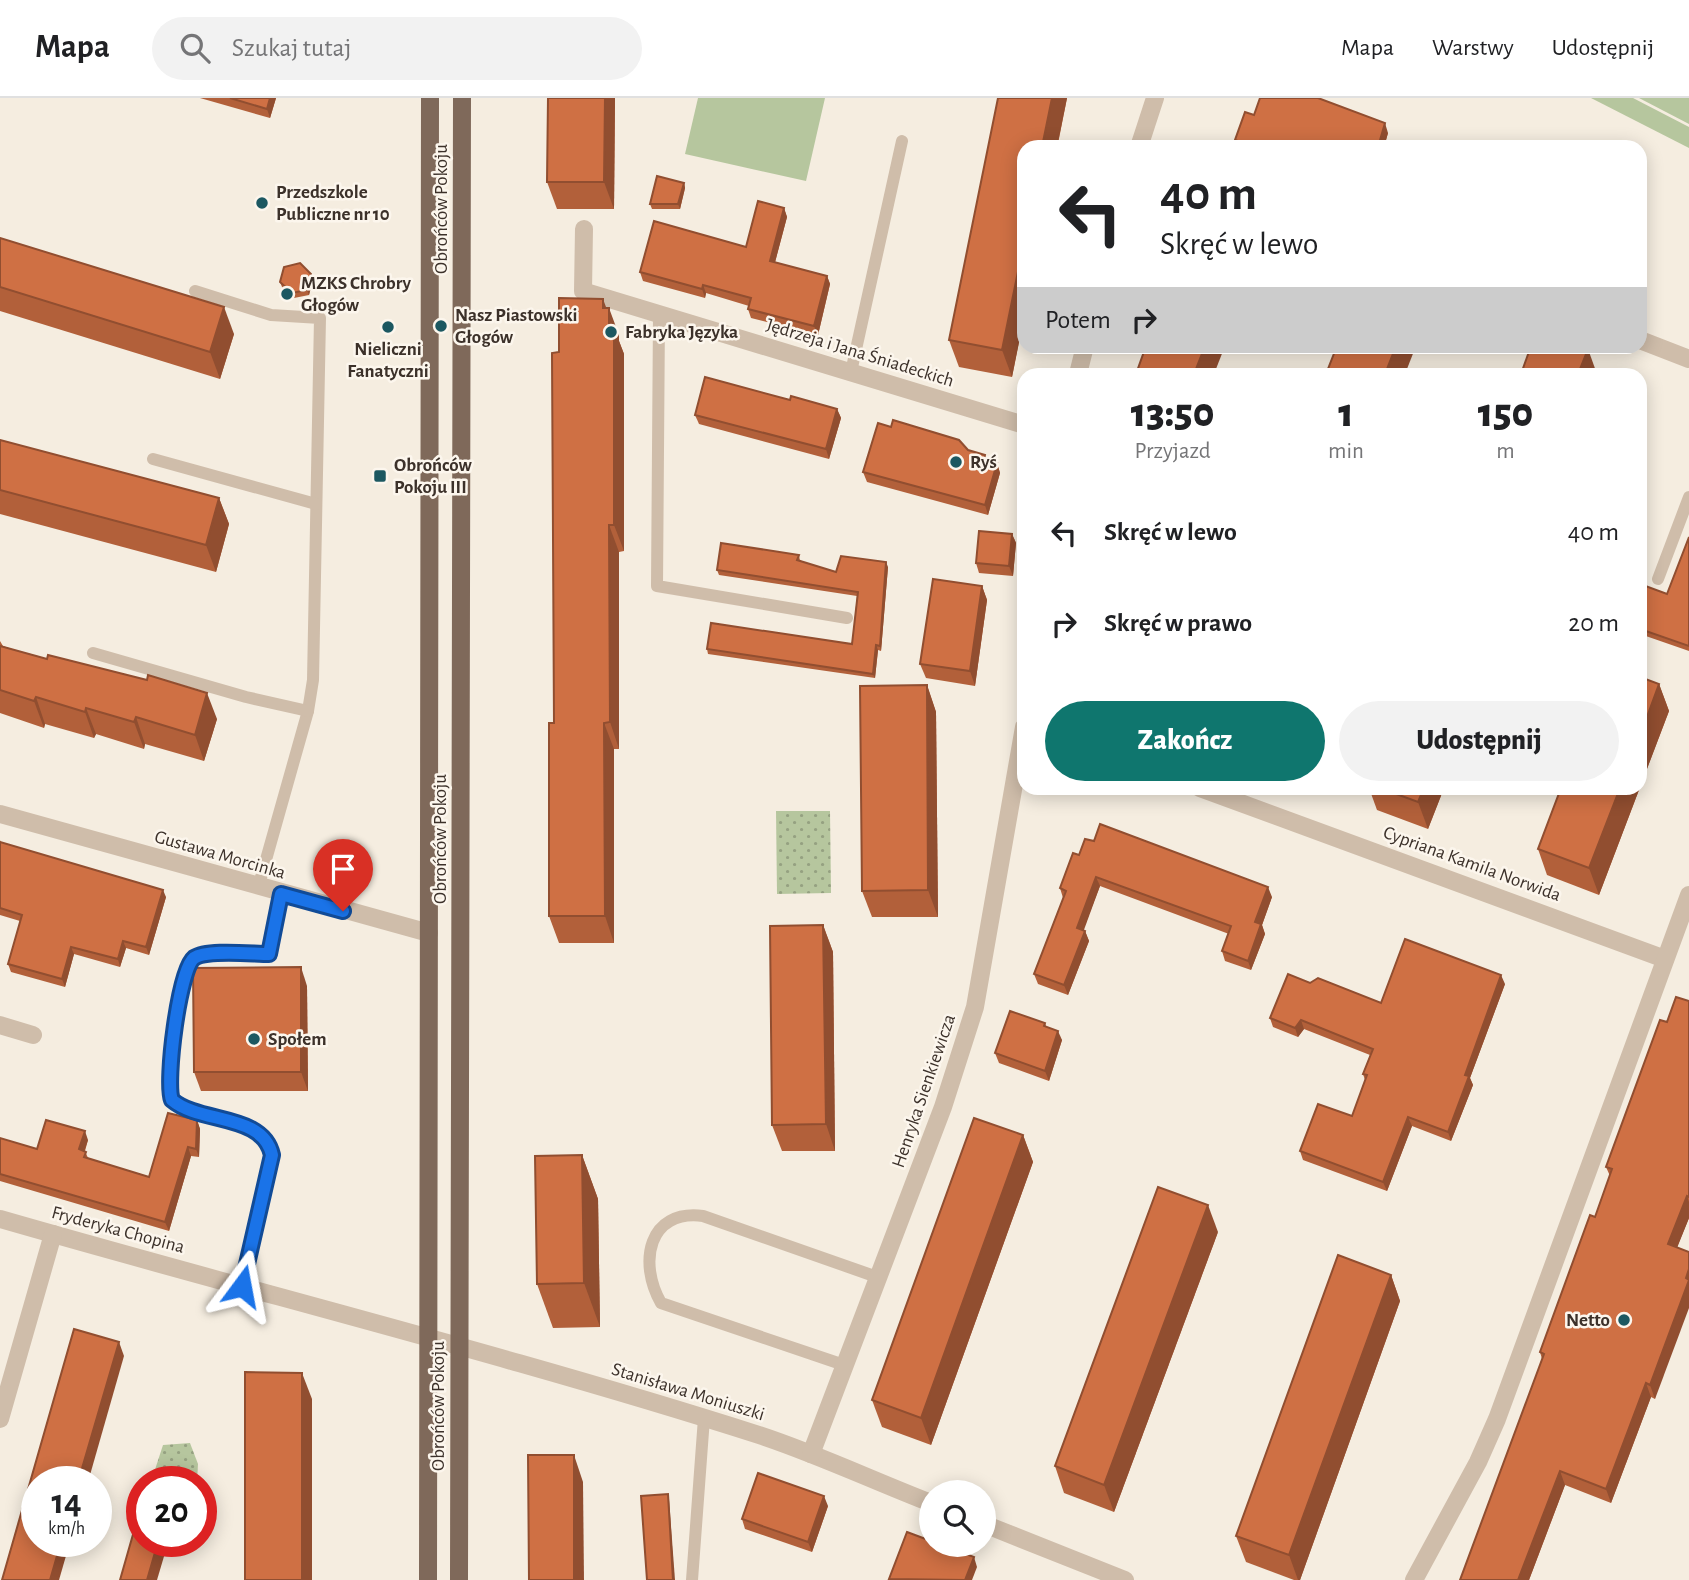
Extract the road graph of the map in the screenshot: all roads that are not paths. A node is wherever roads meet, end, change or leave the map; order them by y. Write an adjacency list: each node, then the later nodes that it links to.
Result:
1 (430, 98): 26 (main road, Obrońców Pokoju)
2 (462, 98): 35 (main road, Obrońców Pokoju)
3 (1155, 98): 4 (street)
4 (1141, 140)
5 (902, 141): 11 (lane)
6 (584, 229): 8 (street, Jędrzeja i Jana Śniadeckich)
7 (195, 291): 15 (lane)
8 (659, 314): 11 (street, Jędrzeja i Jana Śniadeckich); 17 (lane)
9 (1647, 343): 10 (street)
10 (1689, 359)
11 (851, 372): 12 (street, Jędrzeja i Jana Śniadeckich)
12 (1017, 423)
13 (153, 459): 15 (lane)
14 (1689, 497): 16 (lane)
15 (316, 504): 19 (lane)
16 (1658, 579)
17 (847, 618)
18 (93, 653): 19 (lane)
19 (308, 711): 23 (lane)
20 (1017, 767): 32 (street, Henryka Sienkiewicza)
21 (1219, 795): 27 (street, Cypriana Kamila Norwida)
22 (0, 814): 23 (street, Gustawa Morcinka)
23 (258, 888): 24 (street, Gustawa Morcinka)
24 (281, 894): 26 (street, Gustawa Morcinka); 33 (lane)
25 (1689, 895): 27 (street)
26 (429, 933): 34 (main road, Obrońców Pokoju)
27 (1665, 959): 46 (street)
28 (0, 1025): 29 (street)
29 (33, 1035)
30 (0, 1219): 31 (street, Fryderyka Chopina)
31 (53, 1234): 33 (street, Fryderyka Chopina); 38 (street)
32 (877, 1277): 36 (street, Henryka Sienkiewicza); 36 (lane)
33 (242, 1286): 34 (street, Fryderyka Chopina)
34 (427, 1336): 35 (street, Stanisława Moniuszki); 42 (main road, Obrońców Pokoju)
35 (459, 1346): 37 (street, Stanisława Moniuszki); 43 (main road, Obrońców Pokoju)
36 (844, 1365): 39 (street, Henryka Sienkiewicza)
37 (704, 1418): 39 (street, Stanisława Moniuszki); 44 (lane)
38 (0, 1419)
39 (811, 1454): 40 (street, Stanisława Moniuszki)
40 (919, 1498)
41 (996, 1529): 45 (street)
42 (428, 1580)
43 (459, 1580)
44 (692, 1580)
45 (1125, 1580)
46 (1414, 1580)

